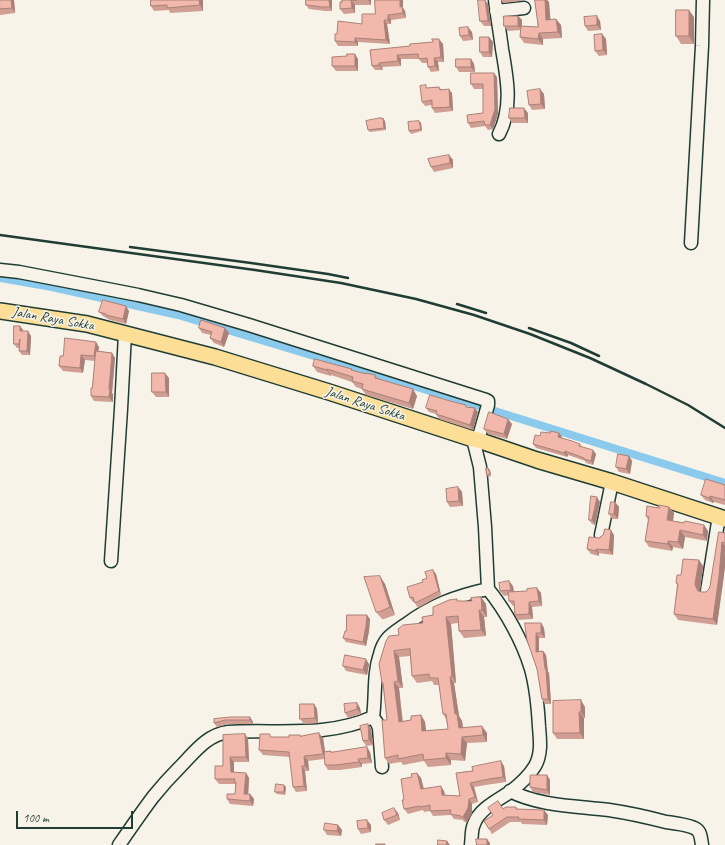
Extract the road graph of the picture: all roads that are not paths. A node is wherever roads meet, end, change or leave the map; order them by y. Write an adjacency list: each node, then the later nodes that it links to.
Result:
1 (703, 0): 5 (street)
2 (496, 5): 3 (street); 4 (street)
3 (524, 8)
4 (499, 134)
5 (691, 243)
6 (0, 270): 9 (street)
7 (0, 311): 8 (main road, Jalan Raya Sokka)
8 (124, 334): 9 (main road, Jalan Raya Sokka); 13 (street)
9 (476, 440): 10 (main road, Jalan Raya Sokka); 14 (street)
10 (612, 482): 11 (main road, Jalan Raya Sokka); 12 (street)
11 (722, 518): 15 (street)
12 (601, 535)
13 (111, 561)
14 (488, 589): 16 (street); 18 (street)
15 (707, 591)
16 (373, 717): 17 (street); 19 (street)
17 (382, 768)
18 (510, 791): 20 (street); 21 (street)
19 (119, 845)
20 (471, 845)
21 (702, 845)

